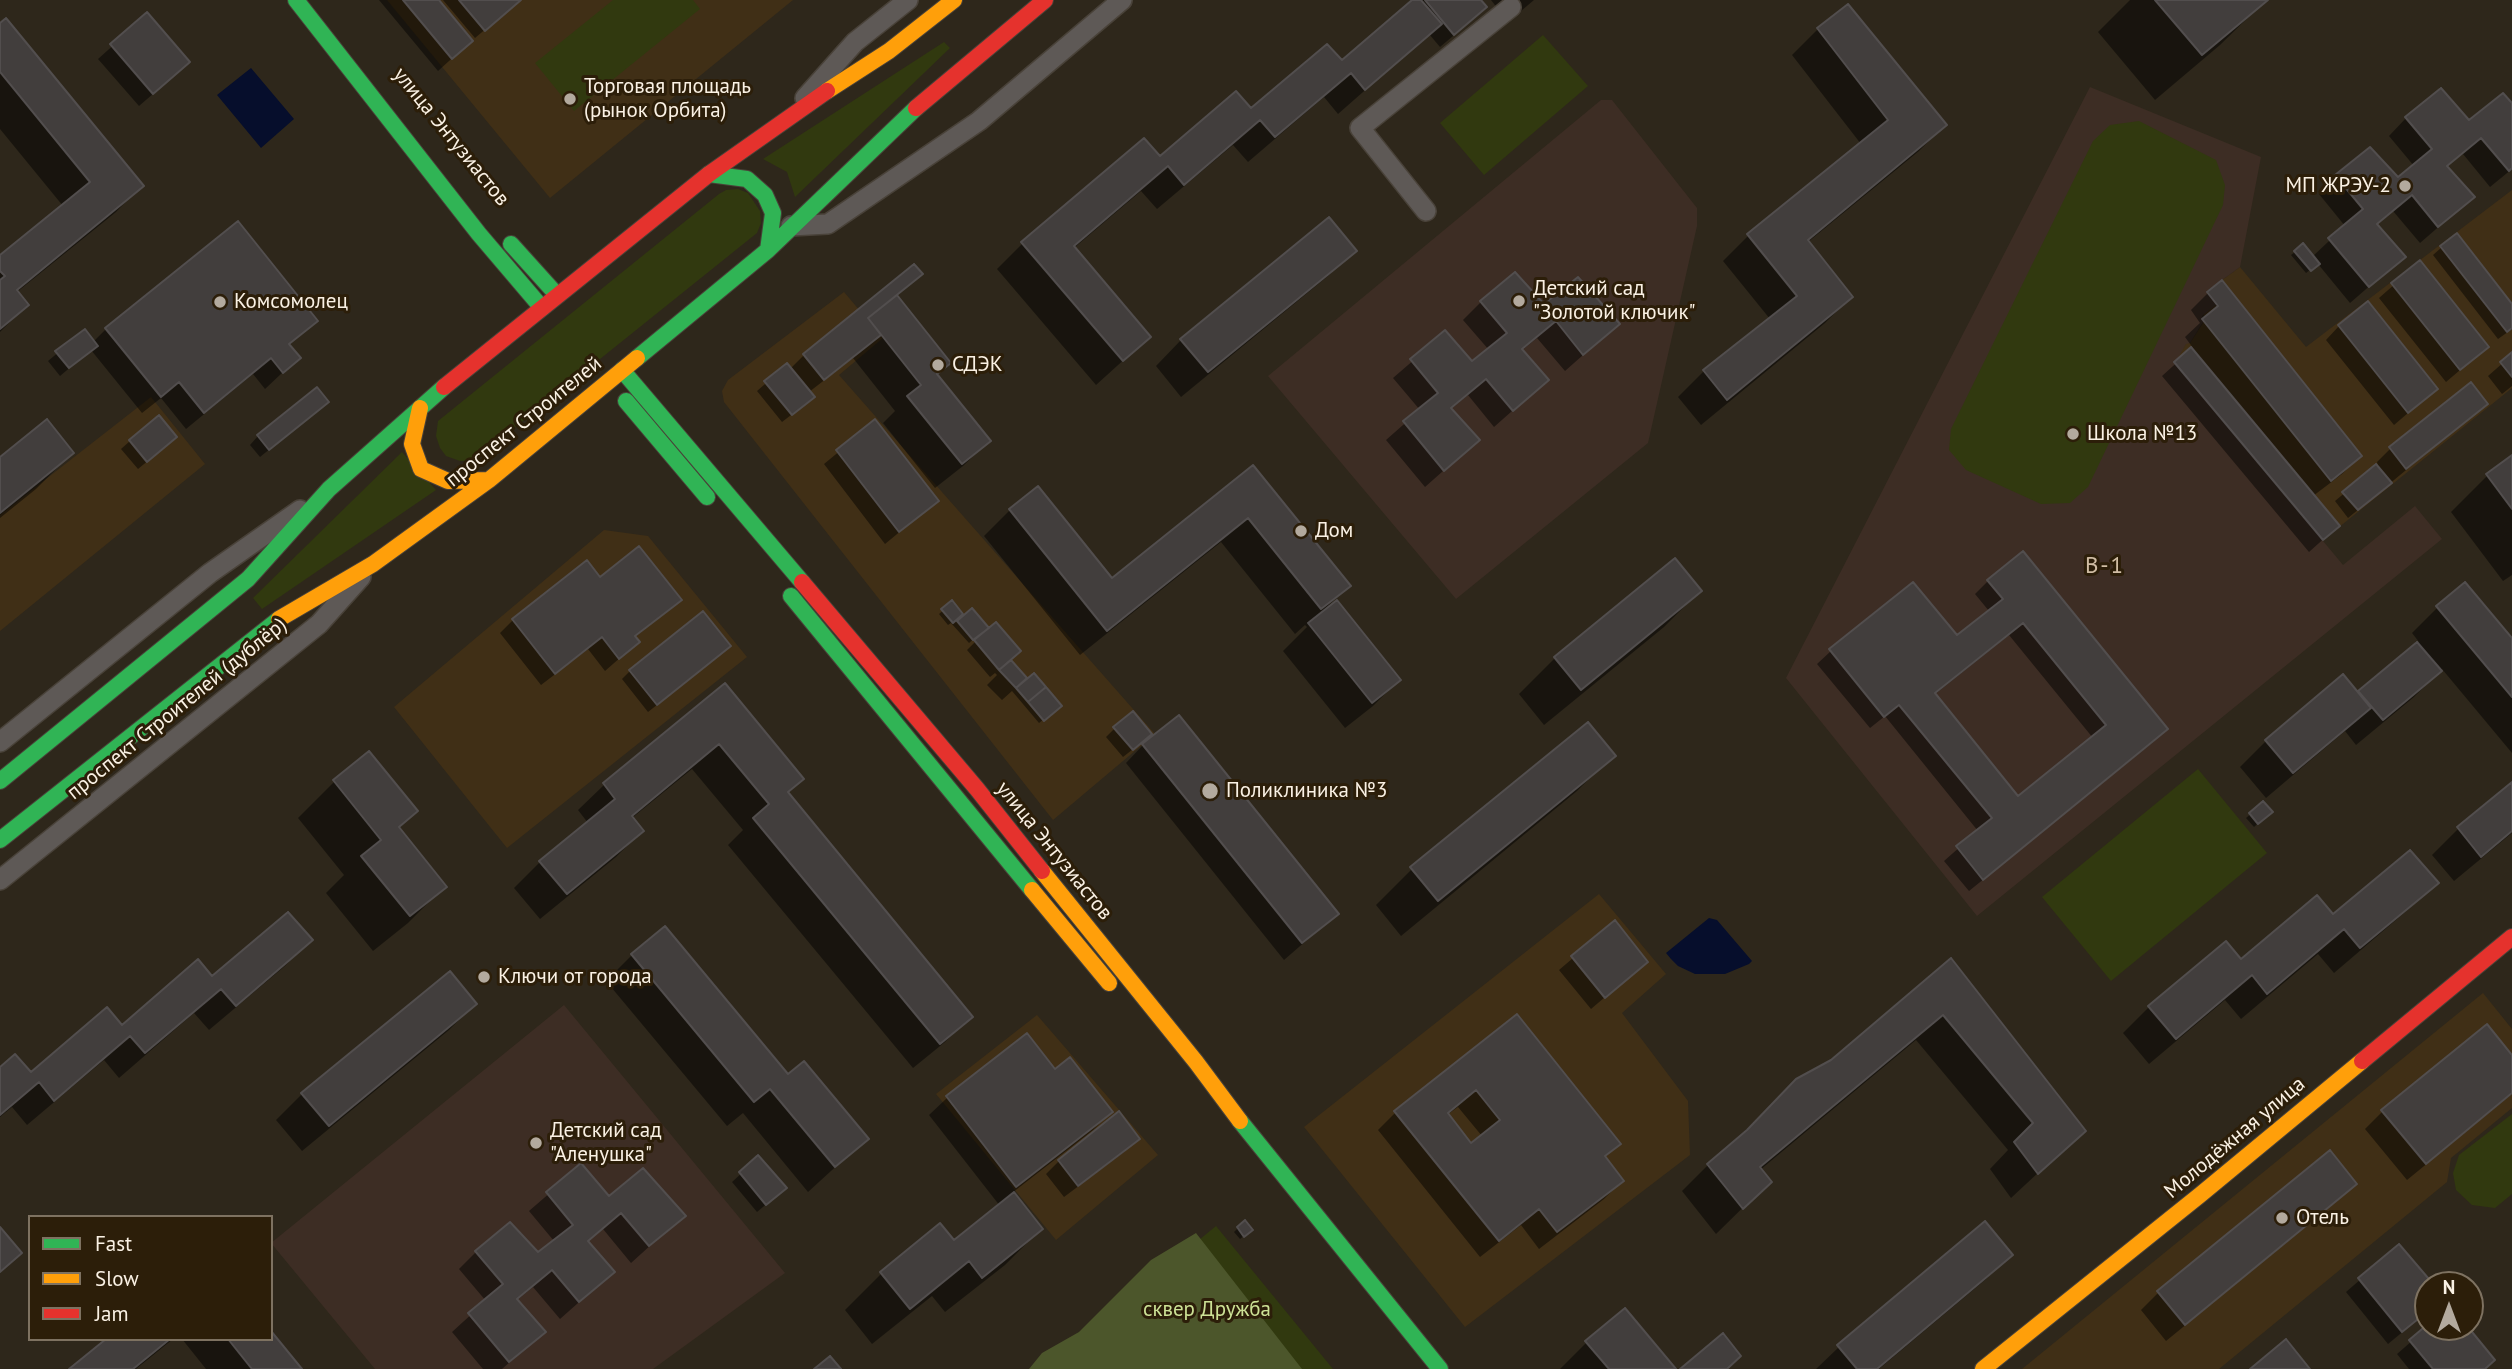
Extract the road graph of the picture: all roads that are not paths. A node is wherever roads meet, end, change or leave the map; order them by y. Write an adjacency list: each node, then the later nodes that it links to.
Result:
1 (296, 0): 16 (street)
2 (908, 0): 8 (street)
3 (954, 0): 8 (street)
4 (1045, 0): 12 (street, проспект Строителей)
5 (1122, 0): 12 (street)
6 (1511, 7): 11 (street)
7 (359, 54): 10 (street, улица Энтузиастов)
8 (787, 118): 9 (street)
9 (709, 174): 14 (street); 15 (street)
10 (475, 203)
11 (1426, 211)
12 (791, 226): 14 (street, проспект Строителей)
13 (502, 233): 15 (street, улица Энтузиастов)
14 (768, 250): 17 (street, проспект Строителей)
15 (556, 295): 16 (street)
16 (542, 308): 18 (street)
17 (615, 375): 19 (street, проспект Строителей); 21 (street); 30 (street, улица Энтузиастов)
18 (420, 408): 19 (street); 20 (street)
19 (489, 480): 22 (street, проспект Строителей)
20 (330, 489): 24 (street); 25 (street)
21 (740, 534)
22 (373, 564): 26 (street, проспект Строителей); 27 (street, проспект Строителей (дублёр))
23 (781, 584): 29 (street)
24 (0, 742)
25 (0, 781)
26 (0, 840)
27 (0, 880)
28 (2512, 937): 35 (street, Молодёжная улица)
29 (1117, 993)
30 (1196, 1062): 31 (street); 34 (street, улица Энтузиастов)
31 (1181, 1074)
32 (1317, 1243): 33 (street)
33 (1420, 1369)
34 (1440, 1369)
35 (1983, 1369)

